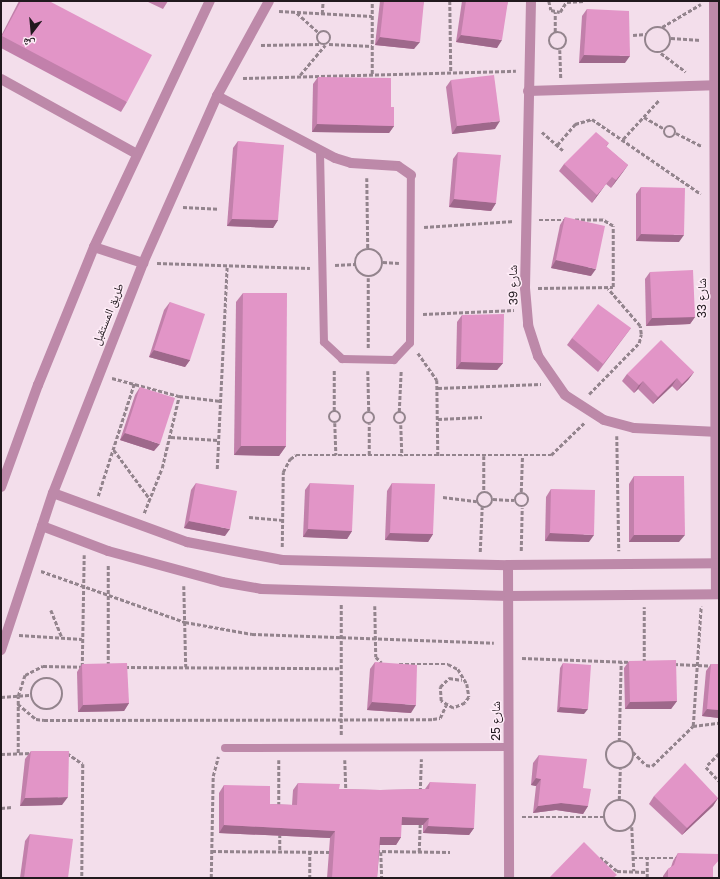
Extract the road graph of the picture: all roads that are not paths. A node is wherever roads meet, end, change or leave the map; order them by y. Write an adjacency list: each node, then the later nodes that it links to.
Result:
1 (210, 1): 10 (street)
2 (269, 1): 8 (street, طريق المستقبل)
3 (531, 1): 7 (street, شارع 39)
4 (714, 1): 6 (street, شارع 33)
5 (1, 79): 10 (street)
6 (709, 85): 7 (street); 12 (street, شارع 33)
7 (528, 91): 16 (street, شارع 39)
8 (217, 96): 9 (street); 14 (street, طريق المستقبل)
9 (320, 152): 11 (street); 11 (lane)
10 (137, 154): 13 (street)
11 (411, 175)
12 (717, 241): 15 (street, شارع 33)
13 (94, 247): 14 (street); 17 (street)
14 (143, 263): 19 (street, طريق المستقبل)
15 (717, 371): 16 (street, شارع 33)
16 (717, 432): 21 (street, شارع 33)
17 (4, 469): 18 (street)
18 (1, 487)
19 (53, 493): 20 (street, طريق المستقبل); 22 (street)
20 (42, 526): 24 (street); 25 (street, طريق المستقبل)
21 (718, 563): 22 (street); 23 (street, شارع 33)
22 (508, 565): 24 (street, شارع 25)
23 (718, 594): 24 (street)
24 (509, 596): 26 (street, شارع 25)
25 (1, 650)
26 (509, 747): 27 (lane); 28 (street, شارع 25)
27 (225, 748)
28 (509, 878)

